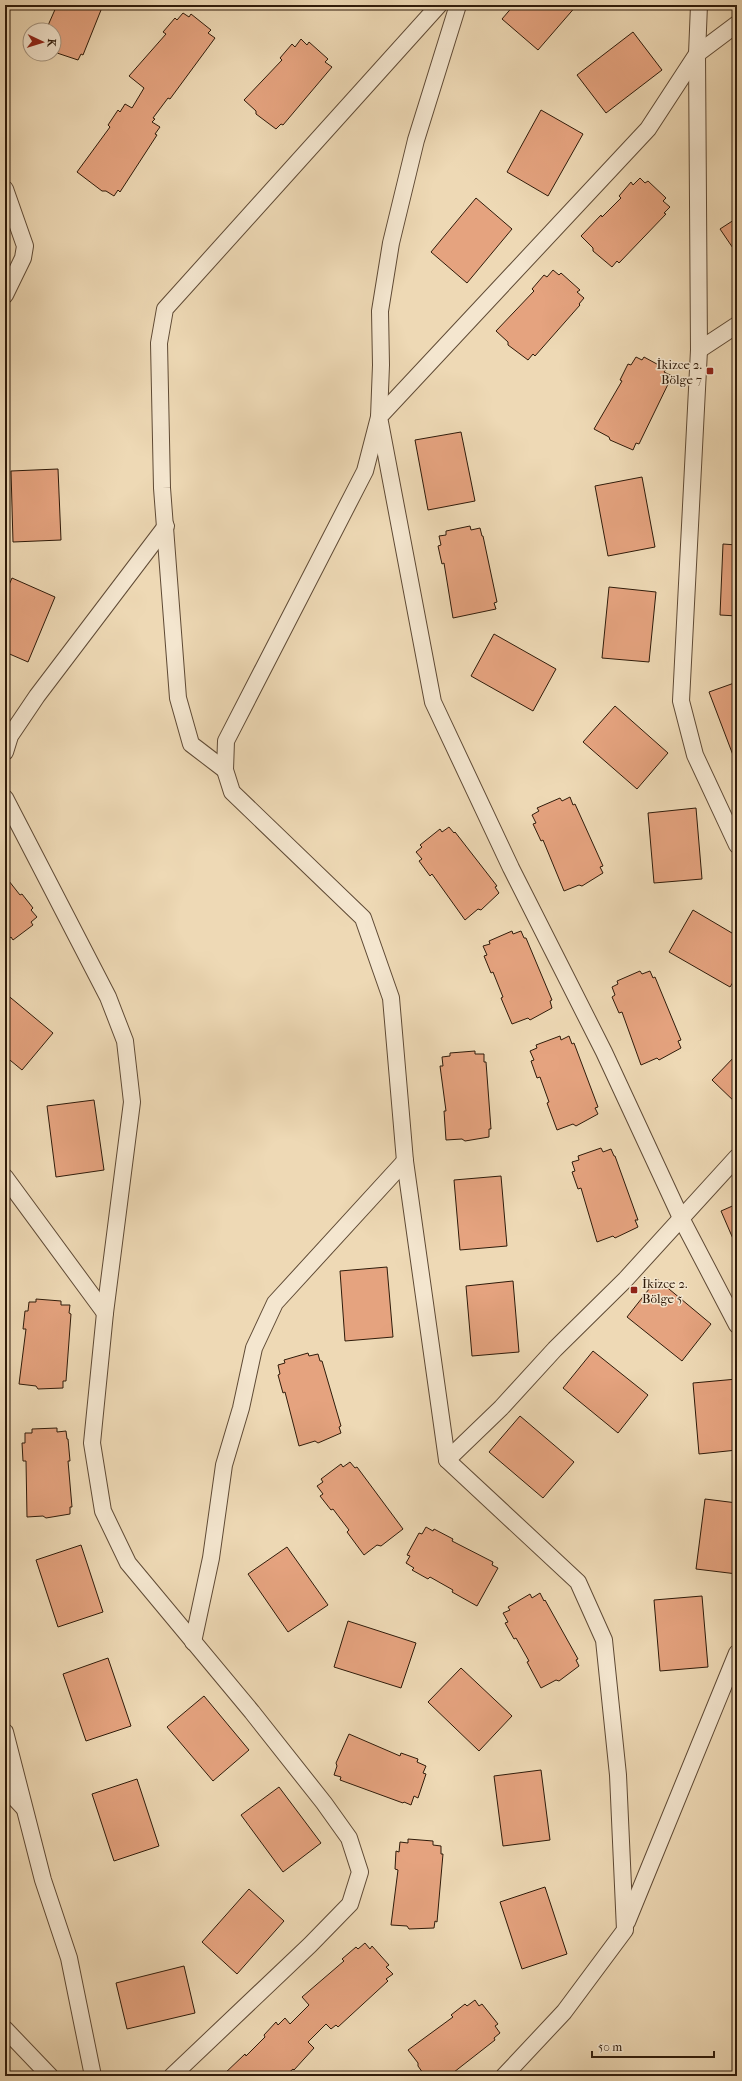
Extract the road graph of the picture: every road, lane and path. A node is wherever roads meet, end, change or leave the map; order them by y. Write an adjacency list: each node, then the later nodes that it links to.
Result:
1 (439, 5): 11 (street)
2 (458, 5): 10 (street)
3 (699, 5): 5 (street)
4 (737, 24): 5 (street)
5 (697, 54): 9 (street); 10 (street)
6 (5, 189): 7 (street)
7 (5, 295)
8 (737, 325): 9 (street)
9 (699, 350): 15 (street)
10 (379, 417): 13 (street); 19 (street)
11 (166, 526): 12 (street); 13 (street)
12 (5, 752)
13 (225, 770): 17 (street)
14 (5, 798): 20 (street)
15 (737, 845)
16 (737, 1157): 19 (street)
17 (405, 1161): 22 (street); 23 (street)
18 (5, 1177): 20 (street)
19 (681, 1218): 21 (street); 22 (street)
20 (105, 1312): 23 (street)
21 (737, 1325)
22 (447, 1460): 28 (street)
23 (193, 1642): 32 (street)
24 (737, 1653): 28 (street)
25 (5, 1732): 27 (street)
26 (5, 1788): 27 (street)
27 (24, 1808): 31 (street)
28 (625, 1930): 33 (street)
29 (5, 2029): 30 (street)
30 (50, 2076)
31 (93, 2076)
32 (172, 2076)
33 (504, 2076)

